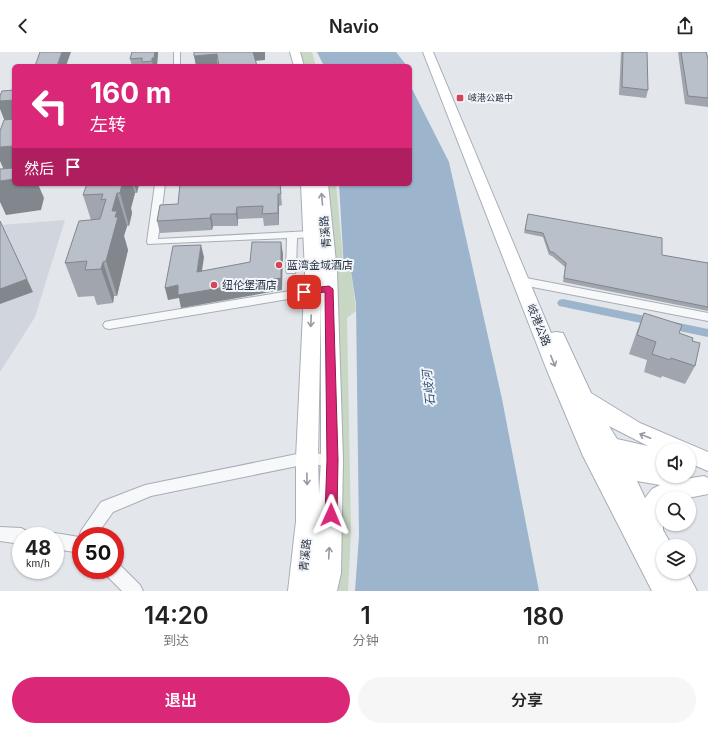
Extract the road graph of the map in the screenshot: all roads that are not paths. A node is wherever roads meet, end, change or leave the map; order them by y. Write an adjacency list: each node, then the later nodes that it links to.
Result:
1 (177, 52): 5 (street)
2 (295, 52): 6 (main road)
3 (428, 52): 12 (main road, 岐港公路)
4 (435, 52): 12 (main road, 岐港公路)
5 (177, 64)
6 (298, 64)
7 (160, 186): 10 (street)
8 (308, 186): 10 (main road, 青溪路)
9 (321, 186): 13 (main road, 青溪路, one-way to 9)
10 (301, 234): 11 (street); 13 (main road, 青溪路)
11 (291, 271)
12 (526, 282): 14 (street); 16 (main road, 岐港公路); 18 (main road, 岐港公路, one-way to 18)
13 (321, 290): 15 (street); 21 (main road, 青溪路, one-way to 21); 22 (main road, 青溪路)
14 (708, 317)
15 (109, 325)
16 (582, 395): 17 (main road, one-way to 16); 18 (main road, 岐港公路)
17 (665, 443)
18 (602, 452): 20 (main road); 24 (main road); 39 (main road, 岐港公路)
19 (696, 456): 23 (main road)
20 (656, 457)
21 (307, 458): 22 (street); 29 (street); 37 (main road, 青溪路, one-way to 37)
22 (332, 460): 38 (main road, 青溪路, one-way to 22)
23 (708, 462)
24 (622, 469): 26 (main road); 30 (main road)
25 (696, 471): 28 (main road)
26 (656, 475)
27 (696, 480): 28 (main road)
28 (707, 481): 30 (main road)
29 (93, 527)
30 (651, 531): 33 (main road)
31 (0, 534): 32 (street)
32 (12, 535)
33 (656, 540)
34 (122, 579): 36 (street)
35 (677, 579): 40 (main road)
36 (134, 591)
37 (301, 591)
38 (324, 591)
39 (666, 591)
40 (684, 591)

